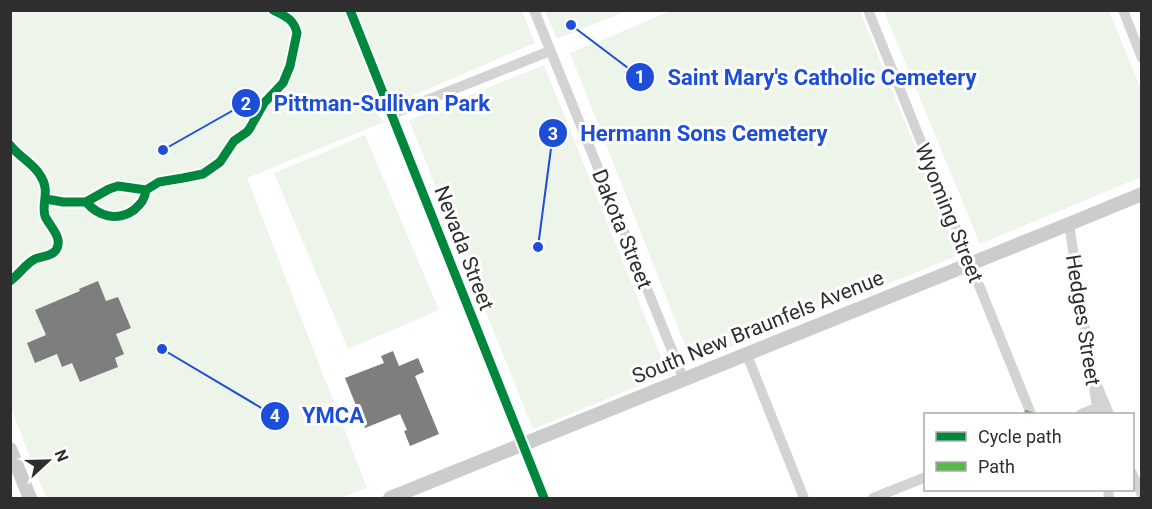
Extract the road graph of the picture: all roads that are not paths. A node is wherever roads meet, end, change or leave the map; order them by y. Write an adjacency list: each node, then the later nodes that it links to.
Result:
1 (350, 10): 7 (street, Nevada Street)
2 (534, 10): 5 (street, Dakota Street)
3 (868, 10): 10 (street, Wyoming Street)
4 (1122, 10): 6 (street)
5 (550, 51): 7 (street); 13 (street, Dakota Street)
6 (1142, 57)
7 (393, 114): 17 (street, Nevada Street)
8 (1142, 194): 9 (main road, South New Braunfels Avenue)
9 (1069, 224): 10 (main road, South New Braunfels Avenue); 12 (street, Hedges Street)
10 (970, 264): 11 (main road, South New Braunfels Avenue); 15 (street, Wyoming Street)
11 (747, 355): 13 (main road, South New Braunfels Avenue); 25 (street)
12 (1090, 369): 14 (street, Hedges Street); 16 (street)
13 (684, 380): 17 (main road, South New Braunfels Avenue)
14 (1097, 411)
15 (1031, 413)
16 (1109, 413)
17 (523, 444): 23 (main road, South New Braunfels Avenue); 24 (street, Nevada Street)
18 (10, 449): 22 (main road)
19 (1134, 477): 21 (street)
20 (924, 478): 26 (street)
21 (1142, 495)
22 (30, 498)
23 (390, 498)
24 (544, 498)
25 (804, 498)
26 (873, 498)

